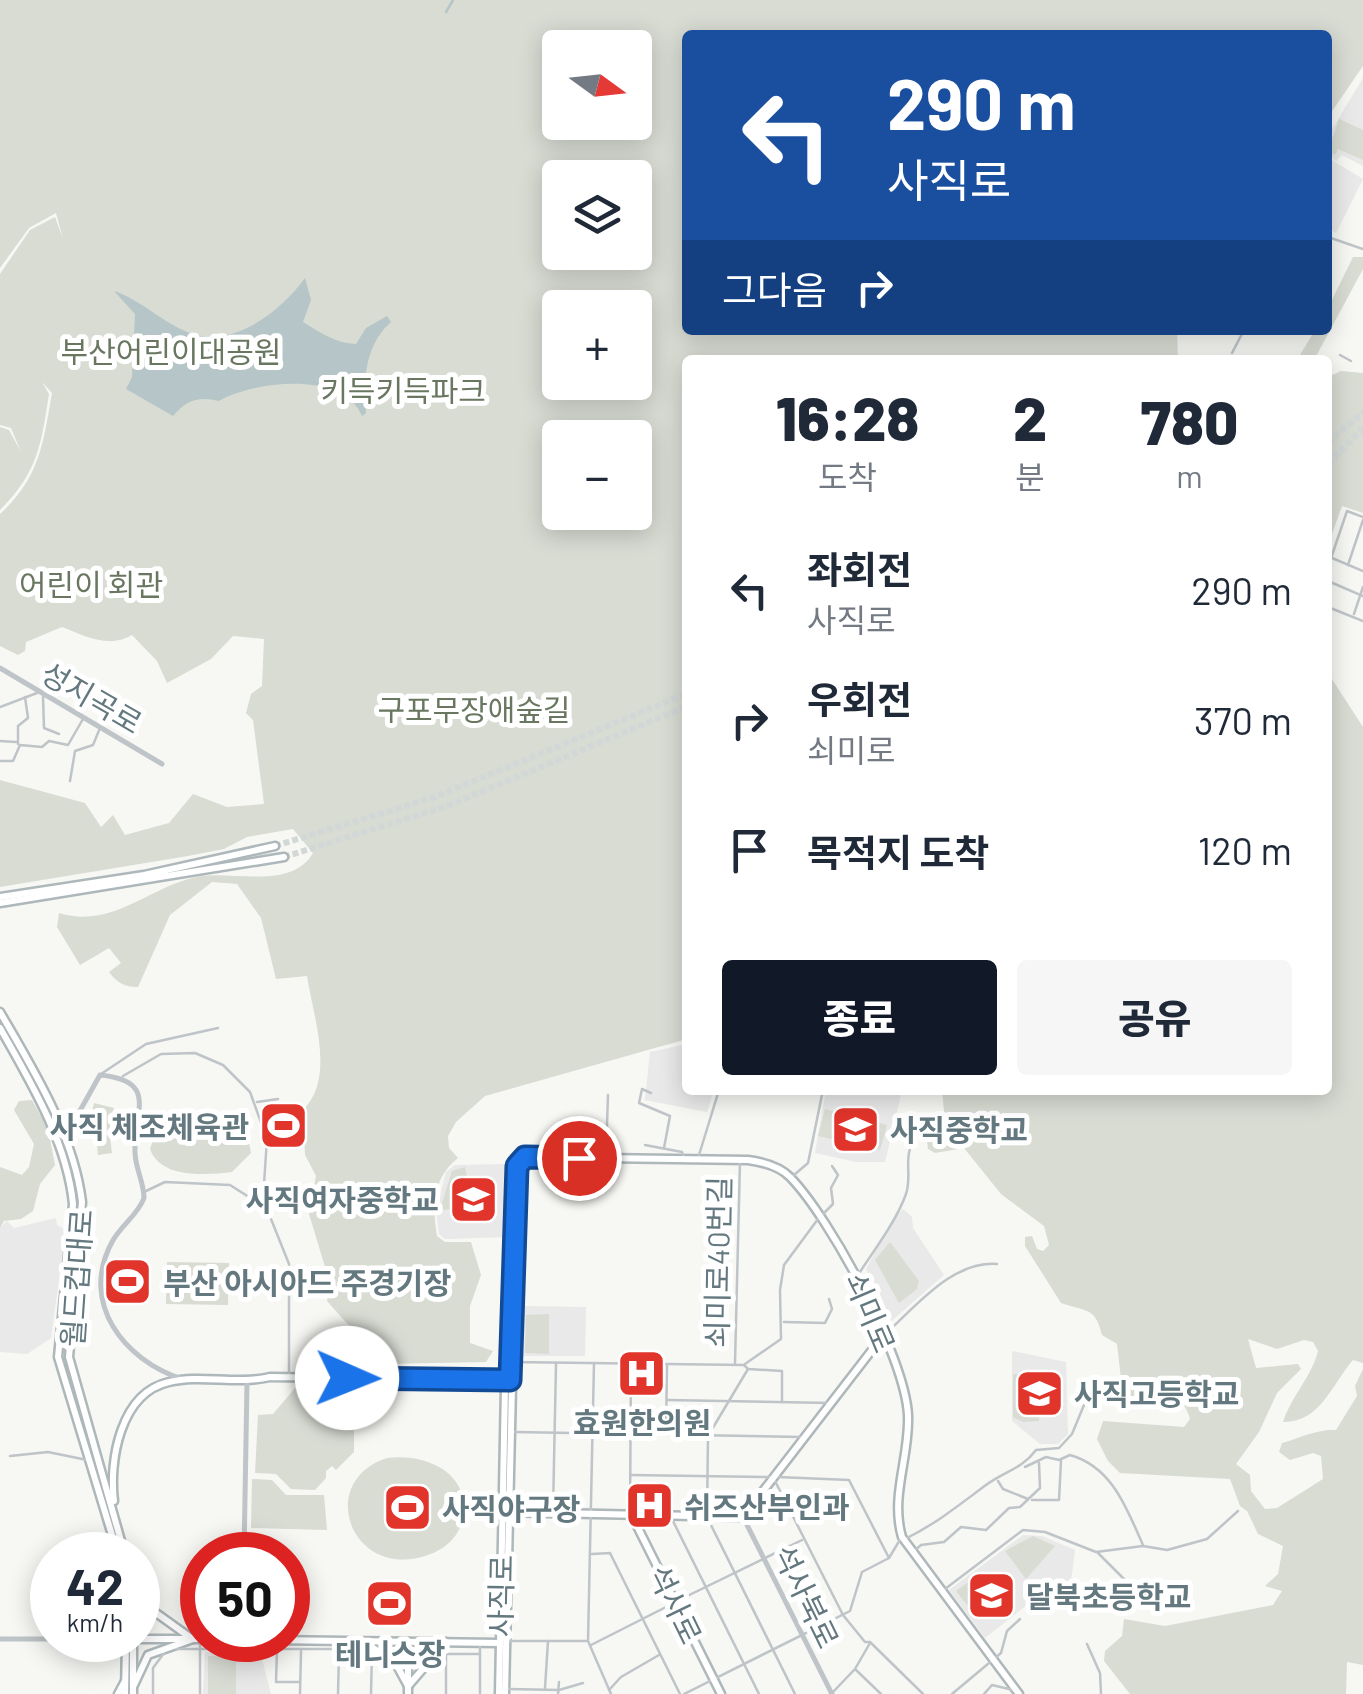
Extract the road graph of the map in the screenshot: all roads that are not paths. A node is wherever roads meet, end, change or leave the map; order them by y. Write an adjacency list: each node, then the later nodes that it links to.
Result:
1 (1332, 238): 2 (street)
2 (1363, 250)
3 (1242, 335): 4 (street)
4 (1232, 354)
5 (1340, 355): 6 (street)
6 (1351, 361)
7 (1363, 519): 8 (street); 10 (street)
8 (1332, 555)
9 (1332, 558): 10 (street)
10 (1348, 564): 11 (street)
11 (1363, 571)
12 (1332, 583): 14 (street)
13 (1363, 587): 14 (street)
14 (1362, 595): 16 (street)
15 (1332, 609): 16 (street)
16 (1353, 617): 17 (street)
17 (1363, 621)
18 (0, 668): 19 (street, 성지곡로)
19 (40, 695): 20 (street); 22 (street, 성지곡로); 24 (street)
20 (25, 697): 21 (street); 26 (street)
21 (0, 707)
22 (84, 717): 23 (street, 성지곡로); 26 (street)
23 (100, 727): 28 (street, 성지곡로); 29 (street)
24 (58, 734)
25 (0, 741): 26 (street)
26 (18, 744): 27 (street)
27 (0, 761)
28 (162, 764)
29 (70, 781)
30 (275, 846): 32 (main road)
31 (284, 857): 32 (main road)
32 (0, 900)
33 (0, 1012): 45 (main road, 월드컵대로)
34 (0, 1028): 45 (main road, 월드컵대로)
35 (218, 1028): 36 (street)
36 (100, 1075): 37 (street); 45 (street)
37 (122, 1078): 43 (street); 54 (street)
38 (652, 1093): 47 (street)
39 (718, 1095): 50 (street)
40 (822, 1095): 53 (street)
41 (608, 1096): 48 (street)
42 (278, 1099): 43 (street)
43 (256, 1102): 55 (street)
44 (926, 1131): 58 (street)
45 (59, 1139): 86 (main road, 월드컵대로); 90 (main road, 월드컵대로)
46 (645, 1145): 47 (street)
47 (664, 1148): 49 (street)
48 (606, 1158): 49 (main road); 62 (main road, 사직로)
49 (684, 1159): 50 (main road)
50 (698, 1160): 51 (main road)
51 (740, 1160): 53 (main road); 67 (street, 쇠미로40번길)
52 (832, 1166): 56 (street)
53 (790, 1177): 56 (main road, 쇠미로)
54 (144, 1192): 55 (street); 72 (street)
55 (264, 1207): 69 (street)
56 (819, 1217): 58 (main road, 쇠미로); 60 (street)
57 (997, 1264): 61 (street)
58 (858, 1275): 61 (main road, 쇠미로)
59 (829, 1299): 60 (street)
60 (782, 1322): 68 (street)
61 (882, 1336): 77 (main road); 114 (main road, 쇠미로)
62 (510, 1362): 63 (street); 70 (street); 71 (main road, 사직로)
63 (556, 1362): 64 (street); 80 (street)
64 (594, 1363): 65 (street); 81 (street)
65 (631, 1363): 66 (street); 82 (street)
66 (668, 1364): 67 (street); 74 (street)
67 (735, 1365): 68 (street)
68 (746, 1367): 75 (street); 76 (street)
69 (290, 1377): 70 (main road); 73 (main road)
70 (490, 1380): 71 (main road)
71 (510, 1380): 79 (main road, 사직로); 100 (main road, 사직로)
72 (191, 1381): 73 (main road); 87 (main road)
73 (247, 1383): 113 (street)
74 (667, 1400): 75 (street); 83 (street)
75 (729, 1401): 76 (street); 84 (street)
76 (782, 1402): 77 (street)
77 (831, 1403): 85 (main road)
78 (1084, 1405): 92 (street)
79 (512, 1432): 80 (street); 97 (main road, 사직로)
80 (554, 1433): 81 (street); 102 (street)
81 (592, 1434): 82 (street); 103 (street)
82 (629, 1434): 83 (street); 93 (street)
83 (666, 1435): 84 (street)
84 (708, 1436): 85 (street); 94 (street)
85 (804, 1437): 95 (main road)
86 (96, 1452): 87 (main road); 109 (main road, 월드컵대로)
87 (114, 1454): 109 (main road)
88 (10, 1456): 90 (street)
89 (1061, 1460): 91 (street); 98 (street); 116 (street)
90 (91, 1461): 111 (main road, 월드컵대로)
91 (1039, 1463): 92 (street); 98 (street)
92 (1024, 1468): 96 (street)
93 (630, 1475): 94 (street); 104 (street)
94 (708, 1476): 95 (street); 107 (street)
95 (773, 1477): 108 (main road); 115 (street); 120 (street)
96 (996, 1478): 98 (street); 114 (street)
97 (510, 1485): 100 (main road, 사직로); 101 (main road)
98 (1030, 1500): 119 (street)
99 (1238, 1510): 116 (street)
100 (506, 1512): 101 (main road); 138 (main road, 사직로)
101 (528, 1512): 102 (main road)
102 (553, 1513): 103 (main road)
103 (591, 1514): 104 (main road); 118 (street)
104 (632, 1514): 105 (main road); 110 (main road, 석사로)
105 (646, 1515): 106 (main road); 110 (main road)
106 (670, 1516): 107 (main road); 123 (street)
107 (707, 1517): 108 (main road); 122 (street)
108 (742, 1517): 121 (street, 석사북로)
109 (115, 1519): 112 (main road, 월드컵대로)
110 (638, 1527): 125 (main road, 석사로)
111 (114, 1532)
112 (118, 1532)
113 (244, 1532)
114 (903, 1538): 119 (main road, 쇠미로); 120 (street)
115 (804, 1540): 121 (street); 127 (street)
116 (1143, 1546): 117 (street)
117 (1096, 1552): 124 (street); 126 (street)
118 (590, 1554): 128 (street); 141 (street)
119 (912, 1554): 124 (main road, 쇠미로)
120 (889, 1558): 127 (street)
121 (764, 1560): 122 (street); 130 (street, 석사북로)
122 (735, 1573): 123 (street); 147 (street)
123 (706, 1587): 125 (street); 158 (street)
124 (940, 1593): 152 (main road, 쇠미로)
125 (675, 1602): 128 (street); 160 (main road, 석사로)
126 (1164, 1602)
127 (843, 1615): 130 (street); 139 (street)
128 (643, 1618): 141 (street); 151 (street)
129 (1020, 1619): 152 (street)
130 (800, 1635): 147 (street); 184 (street, 석사북로)
131 (0, 1640): 132 (street)
132 (30, 1640)
133 (310, 1641): 135 (main road)
134 (548, 1641): 138 (street); 141 (street); 166 (street)
135 (362, 1642): 136 (main road); 148 (main road)
136 (408, 1642): 137 (main road); 165 (main road)
137 (446, 1642): 140 (main road); 149 (street); 165 (main road)
138 (504, 1642): 140 (main road); 167 (main road, 사직로)
139 (870, 1642): 159 (street); 186 (street)
140 (480, 1643): 150 (street)
141 (590, 1643): 169 (street)
142 (1087, 1644): 189 (street)
143 (180, 1646): 161 (main road)
144 (180, 1646): 173 (street)
145 (310, 1649): 146 (street)
146 (338, 1649): 148 (street); 176 (street)
147 (772, 1649): 158 (street); 183 (street)
148 (376, 1650): 165 (main road); 177 (street)
149 (446, 1654): 150 (street); 178 (street)
150 (480, 1654): 179 (street)
151 (660, 1654): 169 (street); 180 (street)
152 (992, 1660): 170 (main road, 쇠미로); 187 (street)
153 (128, 1662): 161 (main road)
154 (133, 1662): 161 (main road)
155 (199, 1662): 174 (street)
156 (277, 1662): 162 (street)
157 (301, 1662): 162 (street)
158 (744, 1663): 160 (street); 182 (street)
159 (855, 1668): 184 (street); 185 (street)
160 (713, 1678): 180 (street); 181 (main road, 석사로)
161 (130, 1682): 171 (main road); 172 (main road)
162 (300, 1682): 175 (street)
163 (559, 1682): 168 (street)
164 (582, 1683): 168 (street)
165 (408, 1690)
166 (545, 1690): 167 (street); 168 (street)
167 (503, 1692)
168 (558, 1692)
169 (610, 1692)
170 (1018, 1693): 188 (street, 쇠미로)
171 (122, 1694)
172 (133, 1694)
173 (152, 1694)
174 (200, 1694)
175 (300, 1694)
176 (338, 1694)
177 (371, 1694)
178 (446, 1694)
179 (480, 1694)
180 (682, 1694)
181 (721, 1694)
182 (759, 1694)
183 (796, 1694)
184 (831, 1694)
185 (882, 1694)
186 (923, 1694)
187 (952, 1694)
188 (984, 1694)
189 (1100, 1694)

